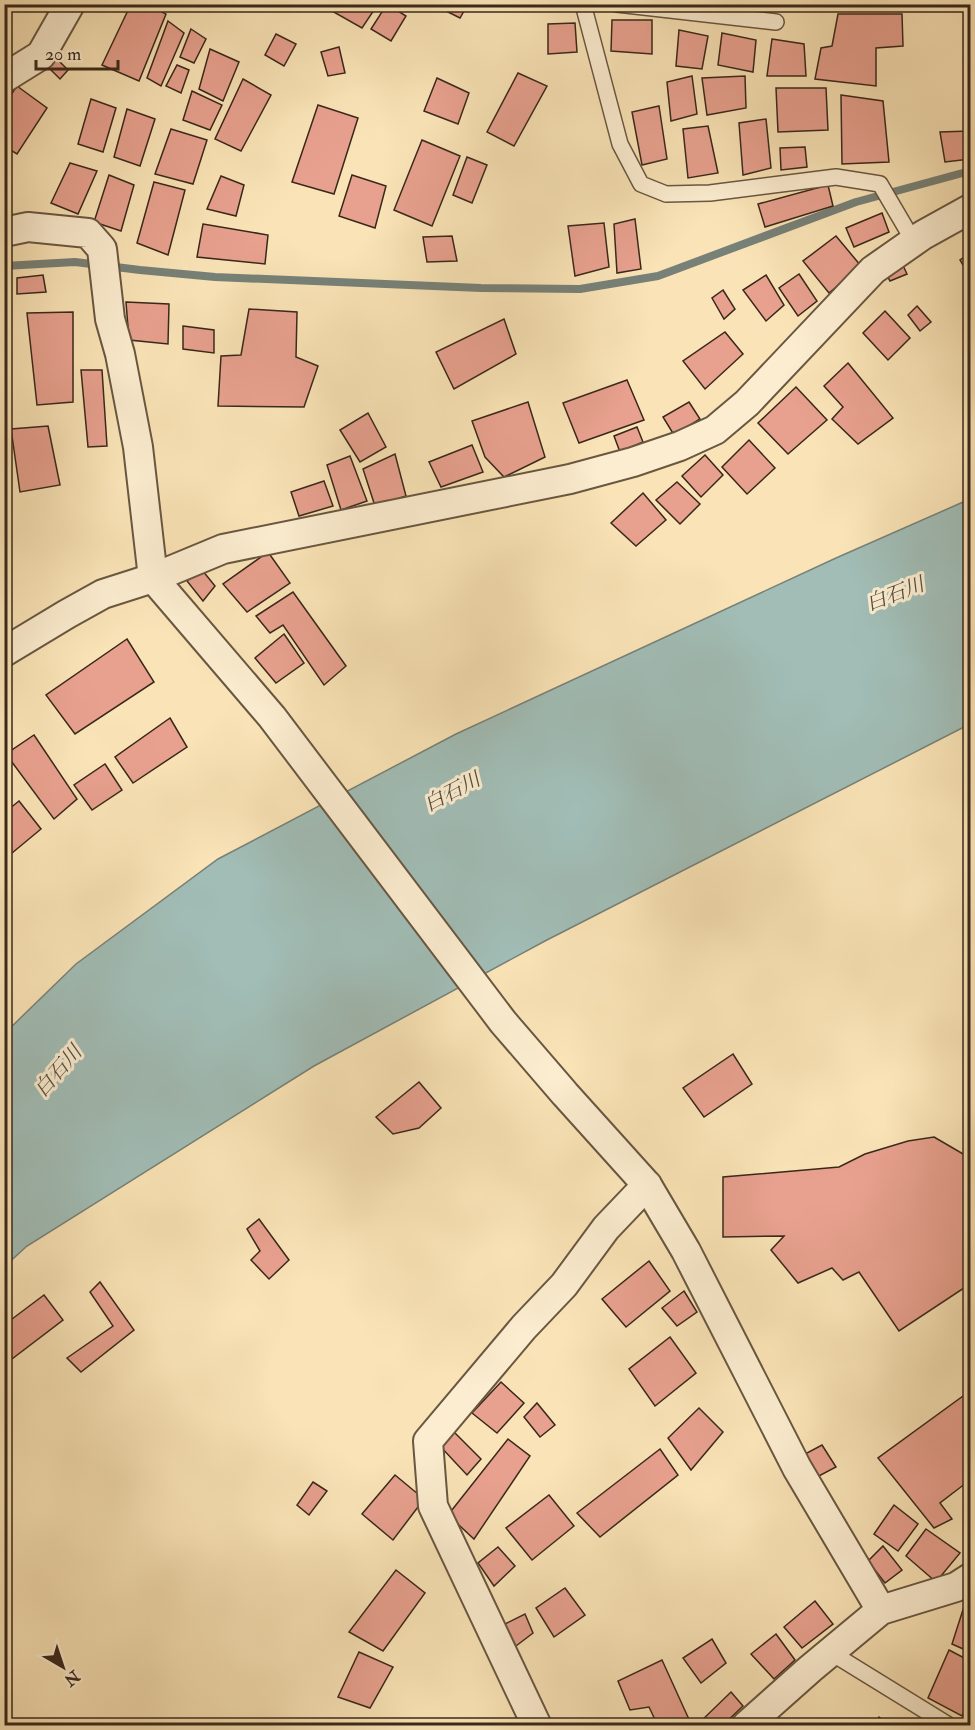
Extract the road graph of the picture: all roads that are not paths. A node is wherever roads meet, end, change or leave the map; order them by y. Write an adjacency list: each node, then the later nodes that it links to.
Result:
1 (70, 4): 5 (street)
2 (583, 4): 8 (lane)
3 (617, 4): 4 (lane)
4 (776, 22)
5 (4, 78)
6 (970, 209): 8 (street)
7 (4, 232): 9 (street)
8 (914, 242): 9 (street)
9 (153, 578): 10 (street); 11 (street)
10 (4, 652)
11 (647, 1185): 13 (street); 15 (street)
12 (970, 1578): 13 (street)
13 (881, 1610): 14 (street)
14 (830, 1652): 16 (street); 17 (lane)
15 (537, 1725)
16 (746, 1725)
17 (950, 1725)

